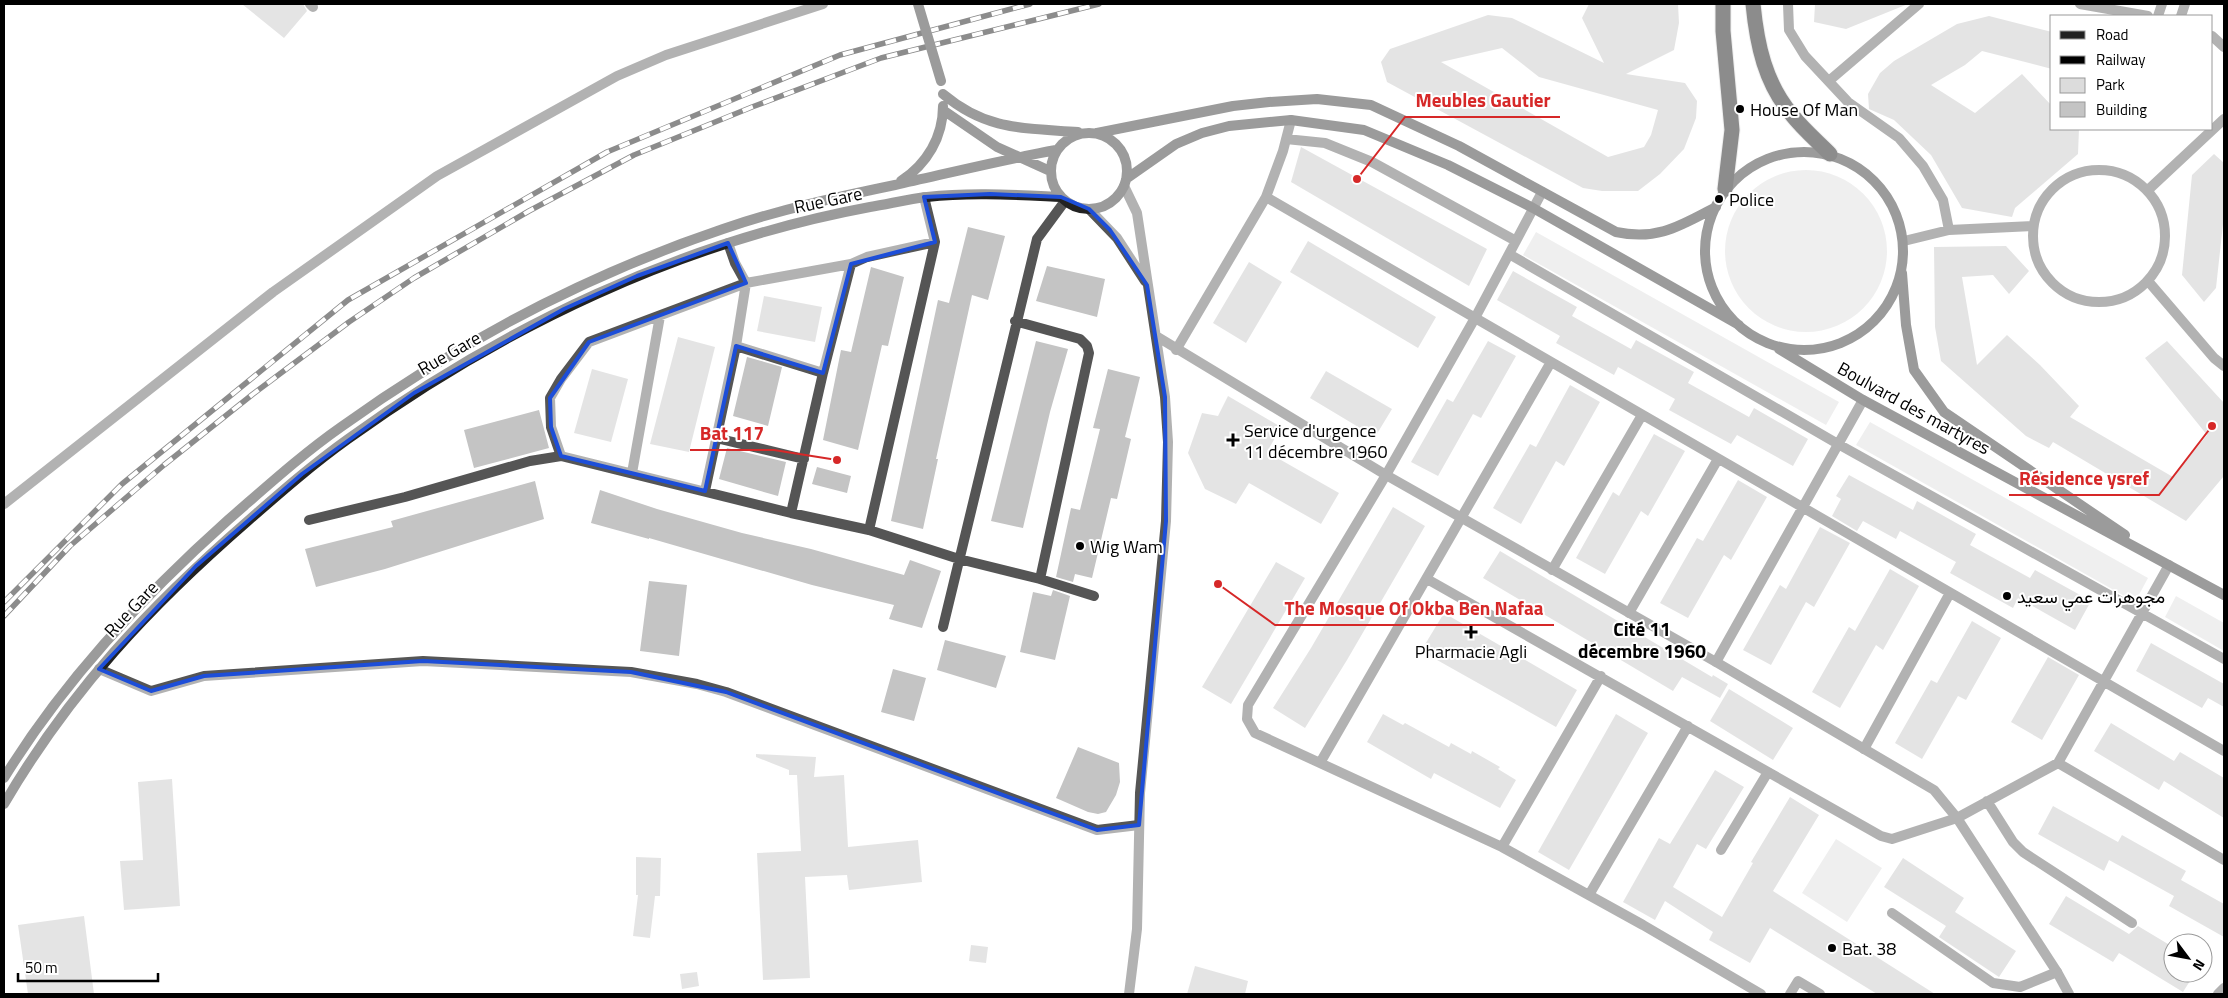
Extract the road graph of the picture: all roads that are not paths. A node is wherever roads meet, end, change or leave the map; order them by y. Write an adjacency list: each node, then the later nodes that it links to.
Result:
1 (823, 4): 69 (street)
2 (918, 4): 12 (main road, bridge)
3 (1723, 4): 27 (highway)
4 (1753, 4): 22 (highway)
5 (1788, 4): 11 (street)
6 (1919, 4): 11 (street)
7 (2080, 4): 8 (street)
8 (2142, 15)
9 (2213, 37): 10 (street)
10 (2224, 47)
11 (1830, 80): 37 (street)
12 (944, 94): 13 (main road); 18 (main road)
13 (943, 110): 23 (main road); 26 (main road)
14 (2224, 119): 16 (street)
15 (1291, 120): 20 (street); 25 (main road); 34 (main road)
16 (2213, 129)
17 (2212, 130): 28 (street)
18 (1082, 133): 19 (main road); 21 (main road)
19 (1097, 133): 25 (main road); 29 (main road)
20 (1286, 139): 31 (street); 38 (street)
21 (1056, 150): 23 (main road, Rue Gare); 24 (main road)
22 (1830, 154): 27 (main road); 39 (main road)
23 (1016, 157): 24 (main road); 26 (main road, Rue Gare)
24 (1050, 171): 32 (main road)
25 (1125, 182): 35 (main road); 47 (street)
26 (896, 184): 97 (main road, Rue Gare)
27 (1725, 190): 33 (main road)
28 (2148, 190): 36 (street); 45 (street)
29 (1542, 192): 33 (main road); 34 (street)
30 (924, 197): 32 (main road, Rue Gare); 40 (main road, Rue Gare); 41 (street)
31 (1266, 197): 49 (street); 55 (street)
32 (1063, 199): 35 (main road); 50 (street)
33 (1716, 207): 51 (main road)
34 (1533, 208): 38 (street); 51 (main road)
35 (1089, 209): 47 (street)
36 (2033, 226): 37 (street); 45 (street)
37 (1949, 230): 39 (street)
38 (1516, 241): 42 (street)
39 (1904, 241): 44 (main road)
40 (728, 242): 46 (street); 88 (main road, Rue Gare)
41 (935, 242): 43 (street); 74 (street)
42 (1509, 254): 49 (street); 62 (street)
43 (851, 264): 46 (street); 58 (street)
44 (1902, 271): 54 (main road); 76 (main road)
45 (2148, 281): 57 (street)
46 (746, 283): 48 (street); 53 (street)
47 (1147, 285): 52 (street)
48 (660, 316): 63 (street); 66 (street)
49 (1475, 318): 56 (street); 67 (street)
50 (1015, 321): 75 (street); 78 (street)
51 (1739, 325): 54 (main road)
52 (1156, 336): 55 (street); 101 (street)
53 (736, 346): 58 (street); 61 (street)
54 (1776, 347): 59 (main road, Boulvard des martyres)
55 (1176, 350): 67 (street)
56 (1551, 362): 60 (street); 72 (street)
57 (2224, 366)
58 (823, 373): 64 (street)
59 (1863, 400): 62 (street); 76 (main road, Boulvard des martyres)
60 (1642, 415): 65 (street); 77 (street)
61 (716, 438): 64 (street); 68 (street)
62 (1838, 444): 70 (street); 84 (street)
63 (561, 456): 66 (street); 73 (street)
64 (804, 459): 71 (street)
65 (1718, 459): 70 (street); 83 (street)
66 (632, 474): 68 (street)
67 (1386, 475): 72 (street); 94 (street)
68 (705, 491): 71 (street)
69 (4, 504)
70 (1802, 507): 80 (street); 87 (street)
71 (791, 513): 74 (street)
72 (1462, 518): 77 (street); 79 (street)
73 (309, 520)
74 (869, 530): 75 (street)
75 (959, 558): 78 (street); 85 (street)
76 (2170, 565): 81 (main road); 84 (street)
77 (1552, 570): 83 (street)
78 (1040, 579): 82 (street)
79 (1427, 579): 89 (street); 94 (street)
80 (1950, 593): 90 (street); 92 (street)
81 (2224, 595)
82 (1094, 596)
83 (1628, 613): 87 (street)
84 (2142, 614): 86 (street); 90 (street)
85 (942, 627)
86 (2224, 659)
87 (1716, 662): 92 (street)
88 (99, 669): 99 (main road, Rue Gare); 101 (street)
89 (1601, 676): 91 (street); 102 (street)
90 (2104, 682): 93 (street); 95 (street)
91 (1688, 726): 96 (street); 105 (street)
92 (1864, 749): 100 (street)
93 (2224, 751)
94 (1320, 763): 102 (street)
95 (2058, 763): 98 (street); 104 (street)
96 (1768, 772): 100 (street); 103 (street)
97 (4, 778)
98 (1987, 801): 100 (street); 107 (street)
99 (4, 804)
100 (1957, 818): 108 (street)
101 (1139, 825): 110 (street)
102 (1502, 847): 105 (street)
103 (1721, 850)
104 (2224, 860)
105 (1589, 895): 111 (street)
106 (1892, 913): 108 (street)
107 (2132, 923)
108 (2058, 972): 114 (street)
109 (2224, 988): 115 (street)
110 (1129, 994)
111 (1761, 994)
112 (1790, 994): 113 (street)
113 (1820, 994)
114 (2069, 994)
115 (2218, 994)

